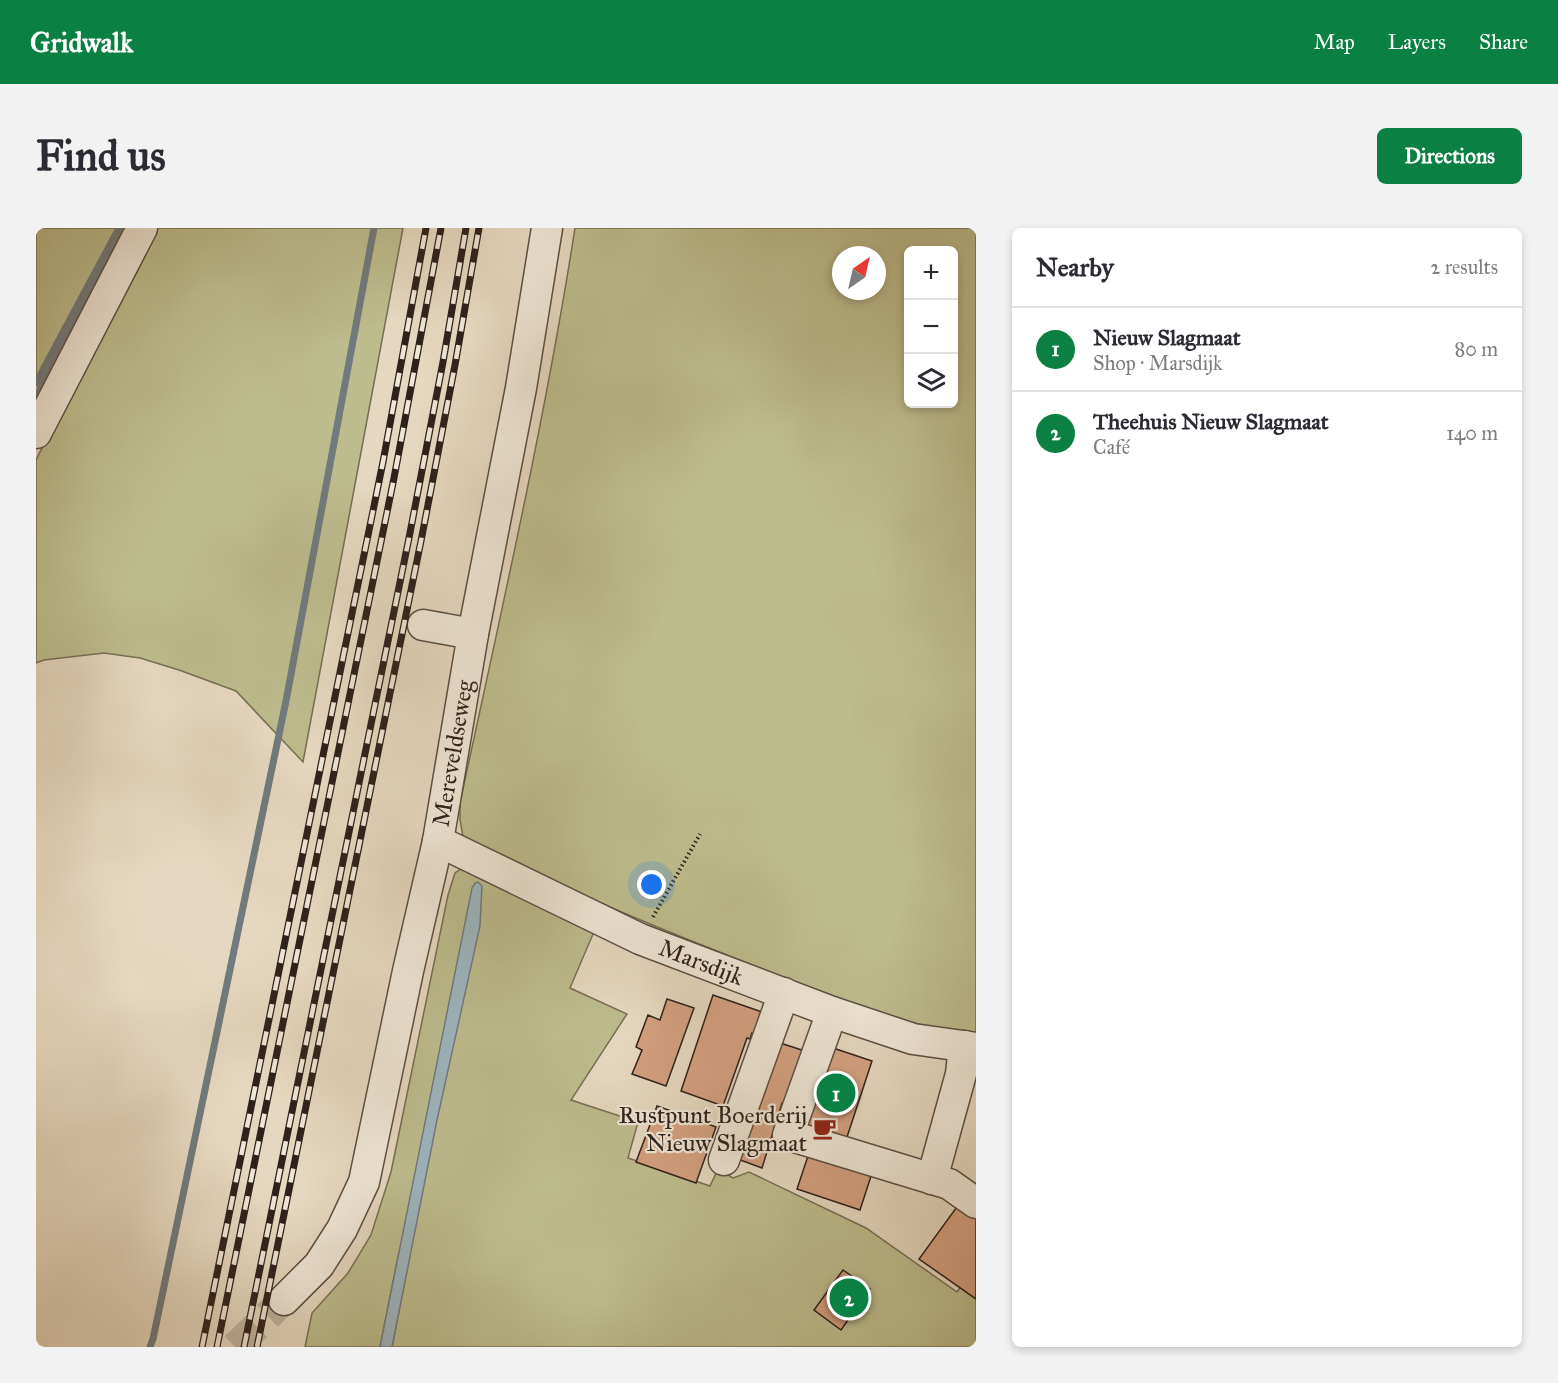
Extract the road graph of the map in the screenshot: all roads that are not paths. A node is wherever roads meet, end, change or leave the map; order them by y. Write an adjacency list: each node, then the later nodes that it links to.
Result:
1 (142, 228): 3 (street)
2 (547, 228): 5 (street, Mereveldseweg)
3 (36, 433)
4 (423, 625): 5 (street)
5 (473, 634): 6 (street, Mereveldseweg)
6 (438, 841): 7 (street, Marsdijk); 13 (street, Mereveldseweg)
7 (784, 993): 8 (street, Marsdijk); 10 (street)
8 (832, 1012): 9 (street, Marsdijk); 11 (street)
9 (970, 1047): 11 (street)
10 (724, 1160)
11 (932, 1179): 12 (street)
12 (976, 1203)
13 (284, 1300)

